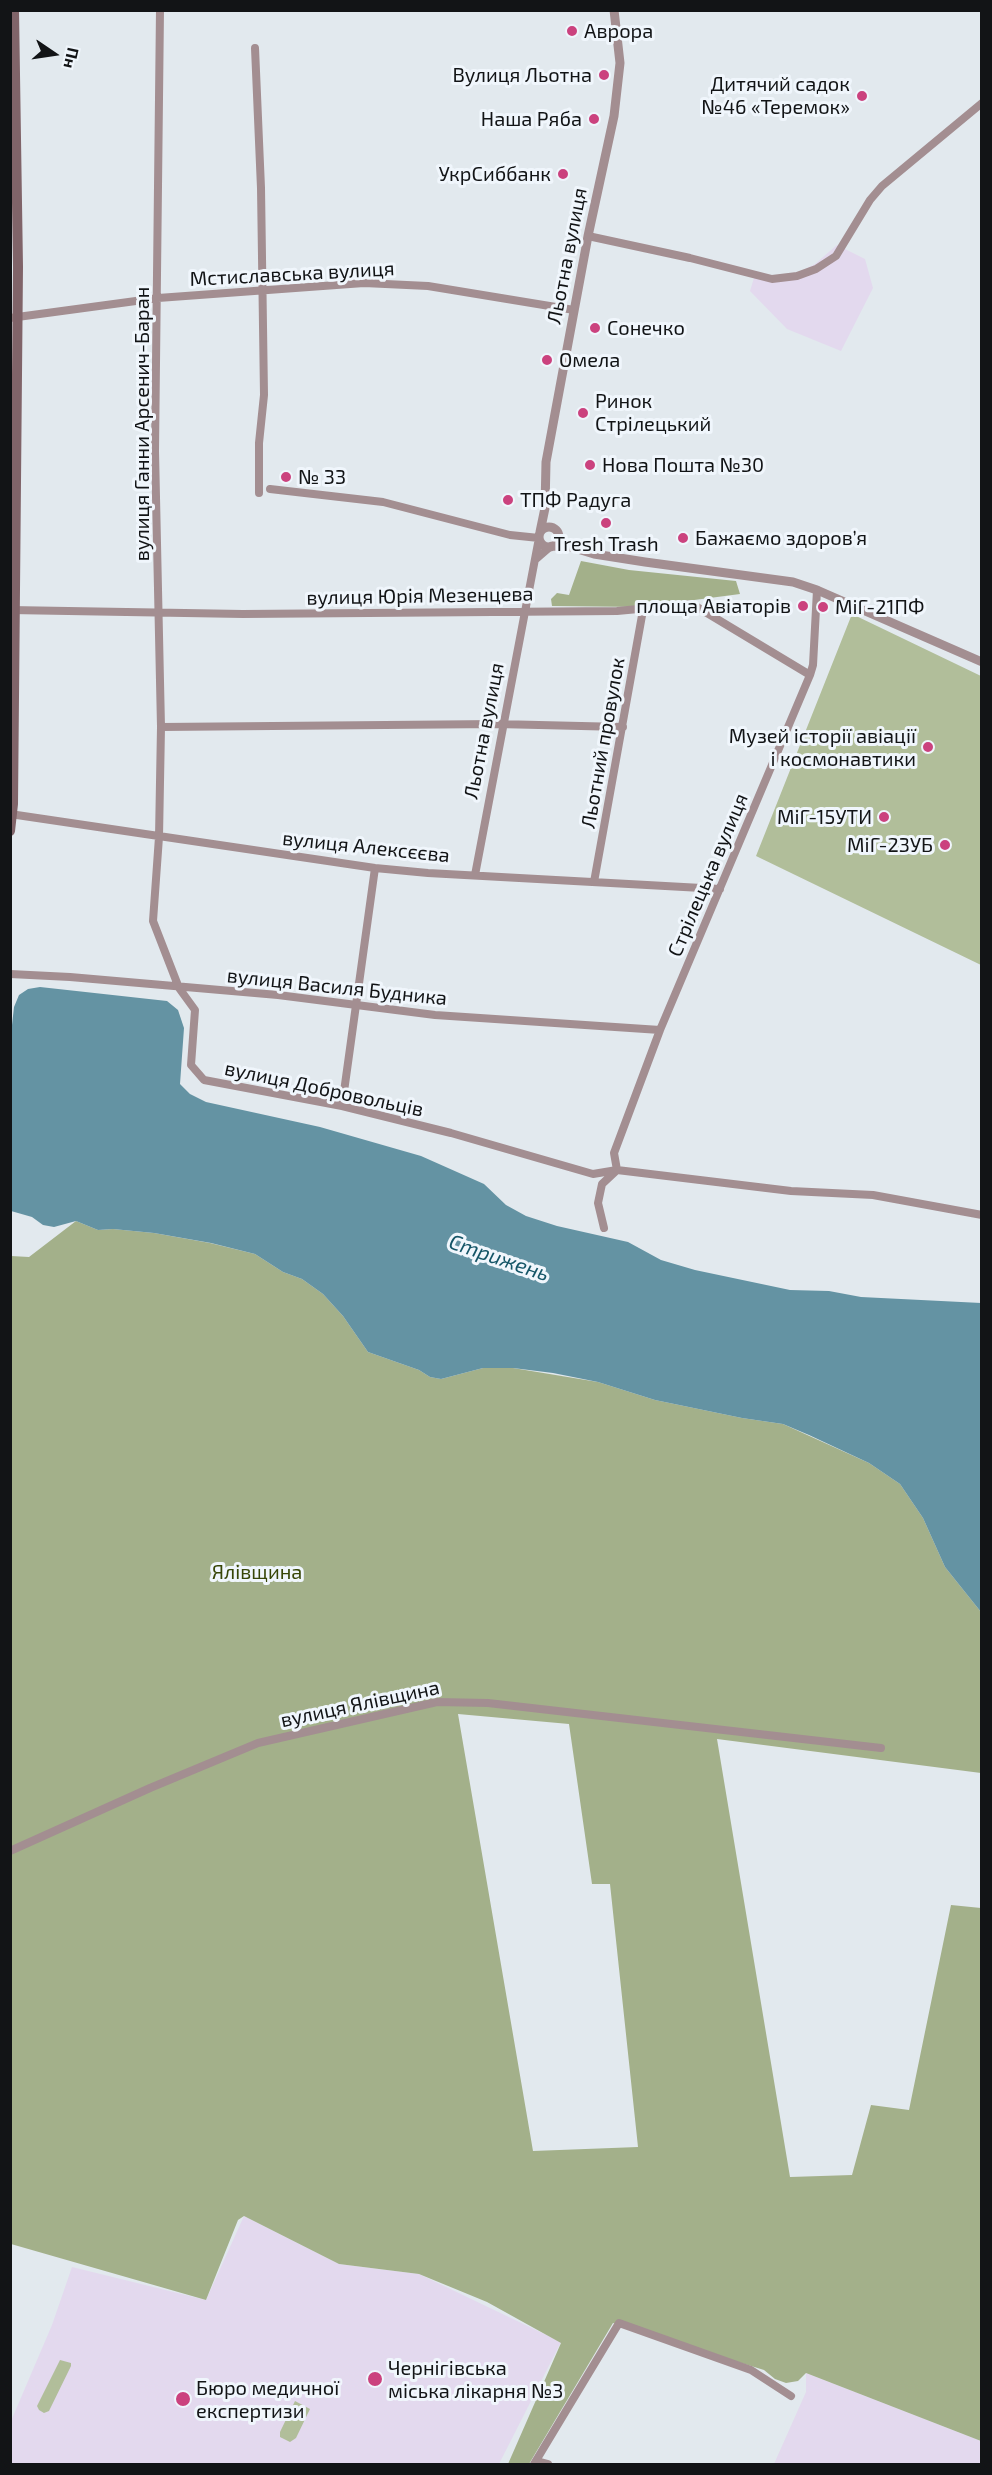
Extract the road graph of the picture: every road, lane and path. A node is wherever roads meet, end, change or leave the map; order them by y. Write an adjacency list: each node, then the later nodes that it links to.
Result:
1 (14, 10): 5 (main road)
2 (160, 10): 9 (street, вулиця Ганни Арсенич-Баран)
3 (614, 10): 7 (street, Льотна вулиця)
4 (255, 48): 8 (street)
5 (13, 97): 11 (main road)
6 (981, 104): 7 (street)
7 (588, 236): 10 (street, Льотна вулиця)
8 (262, 289): 9 (street, Мстиславська вулиця); 10 (street, Мстиславська вулиця); 13 (street)
9 (158, 298): 11 (street, Мстиславська вулиця); 24 (street, вулиця Ганни Арсенич-Баран)
10 (574, 310): 14 (street, Льотна вулиця)
11 (14, 318): 21 (main road)
12 (270, 489): 16 (street)
13 (259, 493)
14 (545, 508): 15 (street, Льотна вулиця); 16 (street, Льотна вулиця)
15 (557, 531): 16 (street); 17 (street); 18 (street, Льотна вулиця)
16 (539, 535): 17 (street); 19 (street, Льотна вулиця)
17 (552, 546): 18 (street, Льотна вулиця); 19 (street)
18 (571, 547): 20 (street, Льотна вулиця)
19 (536, 559): 23 (street, Льотна вулиця)
20 (817, 590): 25 (street, Льотна вулиця); 26 (street, Стрілецька вулиця)
21 (12, 610): 24 (street, вулиця Юрія Мезенцева); 30 (main road)
22 (643, 610): 23 (street, вулиця Юрія Мезенцева); 26 (street, вулиця Юрія Мезенцева); 29 (street, Льотний провулок)
23 (524, 611): 24 (street, вулиця Юрія Мезенцева); 27 (street, Льотна вулиця)
24 (159, 612): 28 (street, вулиця Ганни Арсенич-Баран)
25 (981, 662)
26 (810, 675): 36 (street, Стрілецька вулиця)
27 (503, 725): 28 (street); 29 (street); 34 (street, Льотна вулиця)
28 (161, 727): 32 (street, вулиця Ганни Арсенич-Баран)
29 (623, 727): 35 (street, Льотний провулок)
30 (11, 814): 31 (main road); 32 (street, вулиця Алексєєва)
31 (10, 831)
32 (159, 837): 33 (street, вулиця Алексєєва); 38 (street, вулиця Добровольців)
33 (375, 868): 34 (street, вулиця Алексєєва); 39 (street)
34 (475, 875): 35 (street, вулиця Алексєєва)
35 (594, 882): 36 (street, вулиця Алексєєва)
36 (720, 889): 40 (street, Стрілецька вулиця)
37 (10, 974): 38 (street, вулиця Василя Будника)
38 (179, 988): 39 (street, вулиця Василя Будника); 41 (street, вулиця Добровольців)
39 (357, 1005): 40 (street, вулиця Василя Будника); 41 (street)
40 (660, 1030): 42 (street, Стрілецька вулиця)
41 (342, 1106): 42 (street, вулиця Добровольців)
42 (617, 1170): 43 (street); 44 (street)
43 (981, 1215)
44 (604, 1228)
45 (881, 1748): 46 (street, вулиця Ялівщина)
46 (10, 1851)
47 (792, 2396): 48 (street)
48 (536, 2463): 49 (street)
49 (548, 2464)

